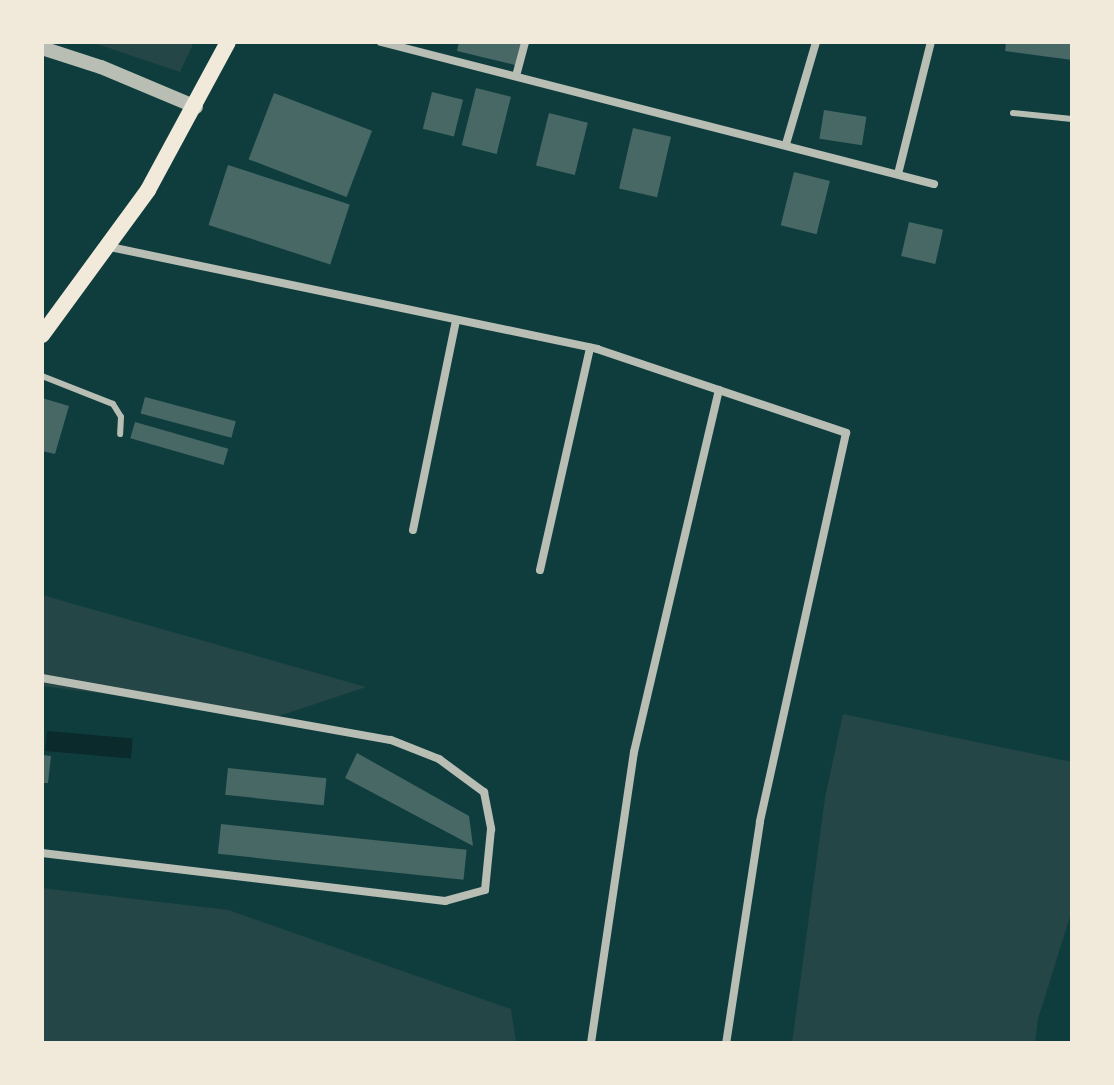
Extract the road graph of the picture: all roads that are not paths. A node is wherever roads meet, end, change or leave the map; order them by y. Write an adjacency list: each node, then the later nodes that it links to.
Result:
1 (228, 42): 8 (main road)
2 (381, 42): 7 (street)
3 (525, 42): 7 (street)
4 (816, 42): 11 (street)
5 (931, 42): 12 (street)
6 (42, 48): 8 (street)
7 (516, 76): 11 (street)
8 (196, 107): 14 (main road)
9 (1013, 113): 10 (lane)
10 (1072, 119)
11 (786, 144): 12 (street)
12 (898, 174): 13 (street)
13 (934, 184)
14 (110, 247): 15 (street); 16 (main road)
15 (456, 320): 17 (street); 21 (street)
16 (42, 335)
17 (590, 348): 19 (street); 22 (street)
18 (42, 376): 20 (lane)
19 (719, 390): 25 (street); 26 (street)
20 (120, 434)
21 (413, 530)
22 (540, 570)
23 (42, 678): 24 (street)
24 (42, 853)
25 (591, 1043)
26 (726, 1043)

